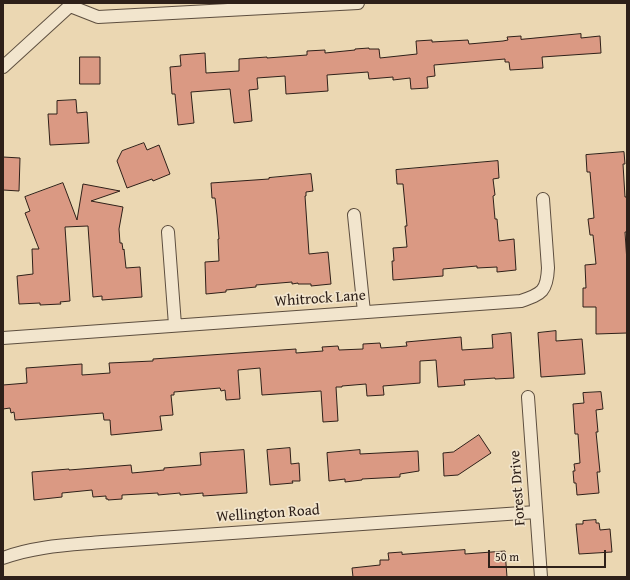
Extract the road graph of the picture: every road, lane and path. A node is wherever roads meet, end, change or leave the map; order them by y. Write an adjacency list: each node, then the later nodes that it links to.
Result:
1 (358, 3): 2 (street)
2 (72, 4): 3 (street)
3 (3, 67)
4 (543, 199): 7 (street, Whitrock Lane)
5 (354, 215): 7 (street)
6 (168, 232): 8 (street)
7 (364, 312): 8 (street, Whitrock Lane)
8 (175, 325): 9 (street, Whitrock Lane)
9 (3, 338)
10 (528, 397): 11 (street, Forest Drive)
11 (536, 512): 12 (street, Wellington Road); 13 (street, Forest Drive)
12 (3, 558)
13 (540, 577)

